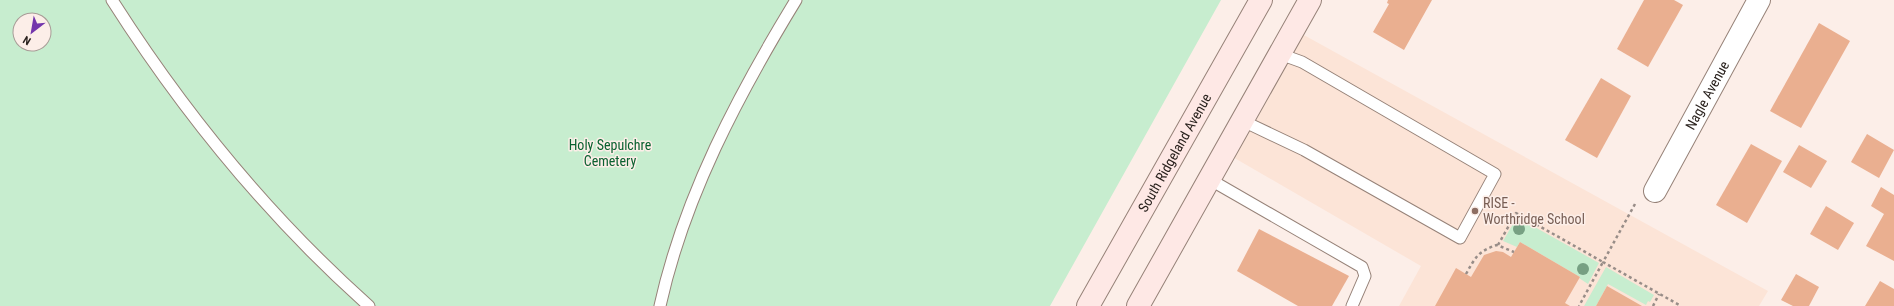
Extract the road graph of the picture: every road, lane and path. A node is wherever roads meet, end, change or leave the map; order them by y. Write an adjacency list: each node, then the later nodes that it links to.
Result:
1 (112, 0): 15 (lane)
2 (796, 0): 16 (lane)
3 (1261, 0): 17 (main road, South Ridgeland Avenue)
4 (1310, 0): 6 (main road)
5 (1758, 0): 9 (street, Nagle Avenue)
6 (1280, 54): 7 (main road); 7 (lane)
7 (1243, 121): 8 (main road)
8 (1210, 179): 18 (main road); 19 (lane)
9 (1646, 195): 12 (path)
10 (1498, 246): 11 (path); 12 (path); 13 (path)
11 (1514, 252)
12 (1603, 262): 14 (path); 20 (path)
13 (1466, 274)
14 (1659, 294): 21 (path); 22 (path)
15 (370, 306)
16 (660, 306)
17 (1088, 306)
18 (1138, 306)
19 (1352, 306)
20 (1579, 306)
21 (1652, 306)
22 (1681, 306)

